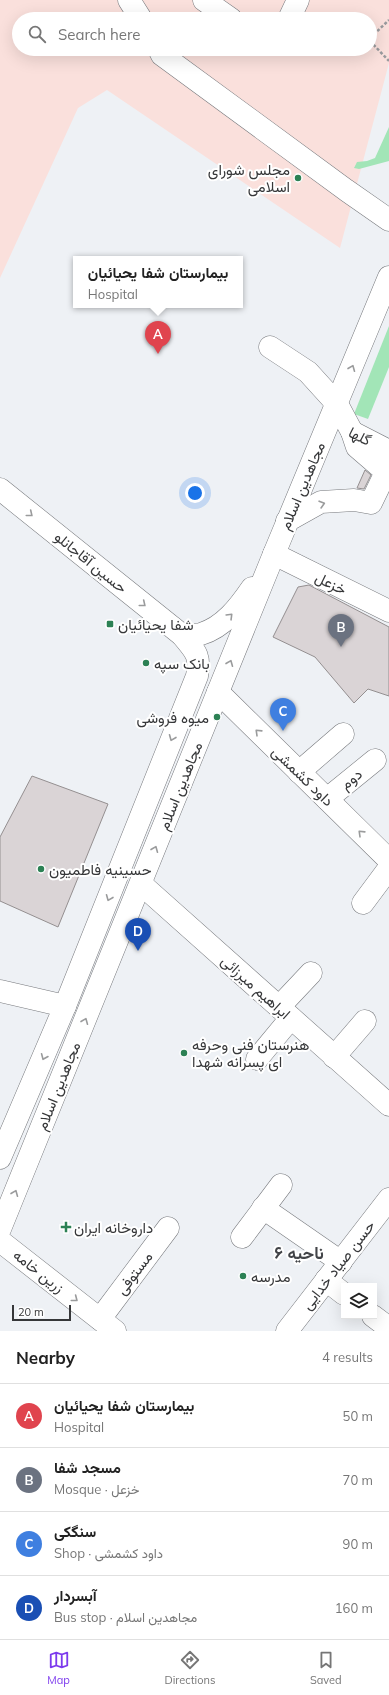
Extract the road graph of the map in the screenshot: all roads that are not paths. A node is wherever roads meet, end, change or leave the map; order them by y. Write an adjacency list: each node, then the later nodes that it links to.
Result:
1 (129, 0): 4 (main road)
2 (204, 0): 5 (main road)
3 (298, 0): 6 (main road)
4 (137, 12)
5 (221, 12)
6 (292, 12)
7 (163, 56): 8 (main road)
8 (389, 220)
9 (387, 285): 11 (main road, مجاهدین اسلام, one-way to 9)
10 (270, 347): 11 (main road)
11 (334, 412): 12 (main road); 15 (main road, مجاهدین اسلام)
12 (352, 432): 13 (main road, گلها); 15 (main road, one-way to 12)
13 (389, 451)
14 (0, 490): 18 (main road, حسین آقاجانلو, one-way to 18)
15 (287, 521): 16 (main road, مجاهدین اسلام)
16 (274, 554): 17 (main road, خزعل); 18 (main road, one-way to 16); 20 (main road, مجاهدین اسلام, one-way to 16)
17 (389, 612)
18 (182, 635): 19 (main road, حسین آقاجانلو)
19 (197, 676): 31 (main road, مجاهدین اسلام, one-way to 31)
20 (218, 692): 23 (main road, داود کشمشی, one-way to 20); 27 (main road, مجاهدین اسلام, one-way to 20)
21 (343, 734): 23 (main road)
22 (375, 760): 24 (main road, دوم)
23 (299, 772): 24 (main road, داود کشمشی)
24 (327, 799): 25 (main road, داود کشمشی, one-way to 24)
25 (389, 860)
26 (389, 868): 28 (main road)
27 (141, 884): 32 (main road, ابراهیم میرزائی); 42 (main road, مجاهدین اسلام, one-way to 27)
28 (363, 903)
29 (311, 973): 32 (main road)
30 (0, 991): 31 (main road)
31 (66, 1006): 37 (main road, مجاهدین اسلام, one-way to 37)
32 (285, 1013): 34 (main road, ابراهیم میرزائی); 35 (main road)
33 (365, 1021): 34 (main road)
34 (334, 1057): 36 (main road, ابراهیم میرزائی)
35 (257, 1059)
36 (389, 1106)
37 (0, 1158)
38 (281, 1184): 40 (main road)
39 (389, 1199): 45 (main road, حسن صیاد خدایی)
40 (263, 1208): 43 (main road); 45 (main road)
41 (168, 1228): 49 (main road, مستوفی)
42 (0, 1229)
43 (242, 1237)
44 (0, 1241): 49 (main road, زرین خامه, one-way to 49)
45 (341, 1262): 46 (main road, حسن صیاد خدایی)
46 (326, 1280): 47 (main road); 51 (main road, حسن صیاد خدایی)
47 (341, 1292)
48 (377, 1319): 50 (main road)
49 (107, 1325)
50 (389, 1328)
51 (287, 1331)

